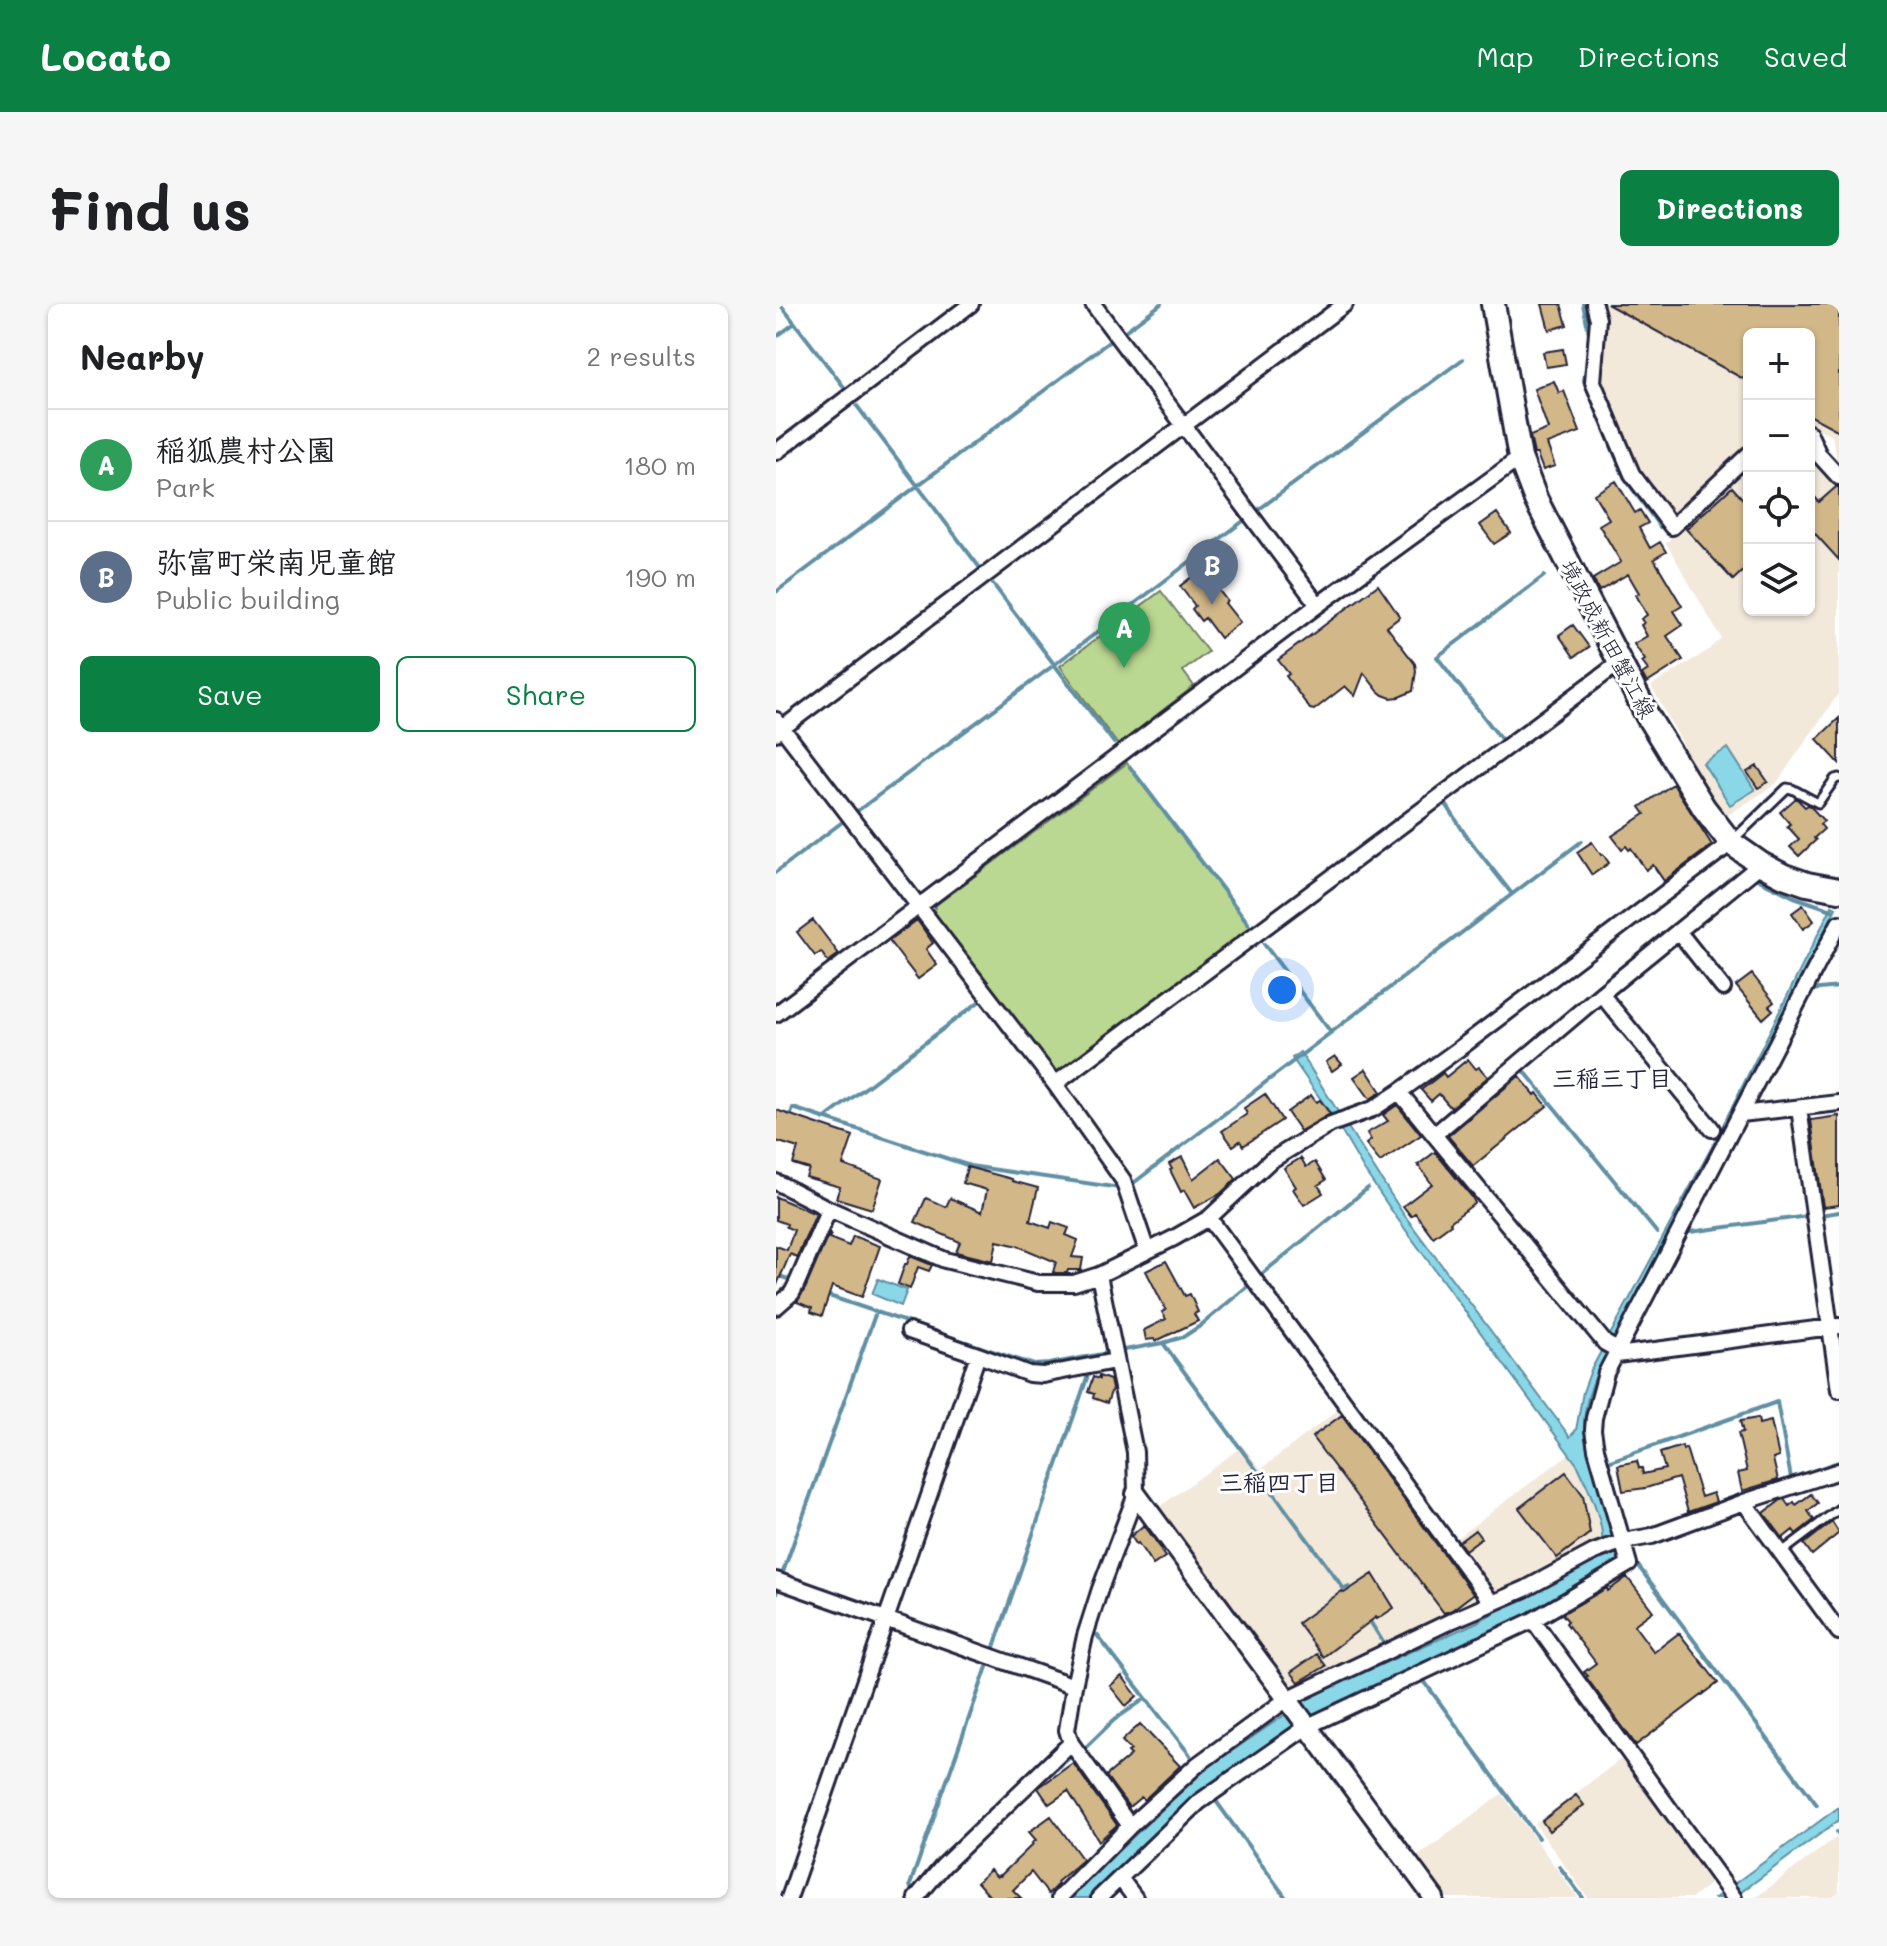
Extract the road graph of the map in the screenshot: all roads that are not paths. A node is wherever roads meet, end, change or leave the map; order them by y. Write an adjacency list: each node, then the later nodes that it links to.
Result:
1 (971, 304): 8 (street)
2 (1093, 304): 6 (street)
3 (1345, 304): 6 (street)
4 (1493, 304): 9 (main road, 境政成新田蟹江線)
5 (1594, 304): 10 (street)
6 (1185, 426): 12 (street); 14 (street)
7 (1815, 446): 11 (street)
8 (776, 452)
9 (1520, 458): 12 (street); 13 (main road, 境政成新田蟹江線)
10 (1743, 460)
11 (1839, 477)
12 (1318, 605): 19 (street)
13 (1619, 663): 16 (main road, 境政成新田蟹江線); 25 (street)
14 (778, 727): 19 (street)
15 (1839, 778): 16 (lane)
16 (1731, 843): 17 (main road, 境政成新田蟹江線); 26 (street)
17 (1761, 864): 18 (main road, 境政成新田蟹江線); 21 (street)
18 (1839, 890)
19 (918, 907): 24 (street); 25 (street)
20 (1839, 923): 29 (street)
21 (1678, 931): 22 (street); 23 (street)
22 (1723, 988)
23 (1601, 994): 30 (street); 31 (street)
24 (776, 1014)
25 (1055, 1084): 35 (street)
26 (1399, 1092): 31 (street); 34 (street)
27 (1839, 1103): 28 (street)
28 (1799, 1108): 29 (street); 38 (street)
29 (1741, 1114): 40 (street)
30 (1712, 1129)
31 (1434, 1135): 40 (street)
32 (776, 1182): 33 (street)
33 (829, 1209): 36 (street); 37 (street)
34 (1209, 1218): 35 (street); 51 (street)
35 (1147, 1251): 36 (street)
36 (1099, 1275): 42 (street)
37 (776, 1307)
38 (1834, 1327): 40 (street); 43 (street)
39 (909, 1331): 41 (street)
40 (1618, 1353): 48 (street)
41 (978, 1355): 42 (street); 52 (street)
42 (1115, 1361): 45 (street)
43 (1839, 1390)
44 (1839, 1471): 46 (street)
45 (1136, 1494): 55 (street); 56 (street)
46 (1744, 1502): 48 (street); 49 (street)
47 (1839, 1509): 49 (lane)
48 (1624, 1541): 51 (street); 53 (street)
49 (1780, 1553): 54 (street)
50 (776, 1580): 52 (street)
51 (1492, 1603): 56 (street)
52 (886, 1619): 55 (street); 61 (street)
53 (1533, 1620): 57 (street); 67 (street)
54 (1839, 1632)
55 (1074, 1686): 58 (street)
56 (1290, 1702): 57 (street); 59 (street)
57 (1307, 1725): 60 (street); 66 (street)
58 (1071, 1743): 59 (street); 62 (street)
59 (1130, 1826): 63 (street)
60 (1120, 1878): 64 (street); 65 (street)
61 (789, 1898)
62 (916, 1898)
63 (1059, 1898)
64 (1099, 1898)
65 (1135, 1898)
66 (1434, 1898)
67 (1734, 1898)

